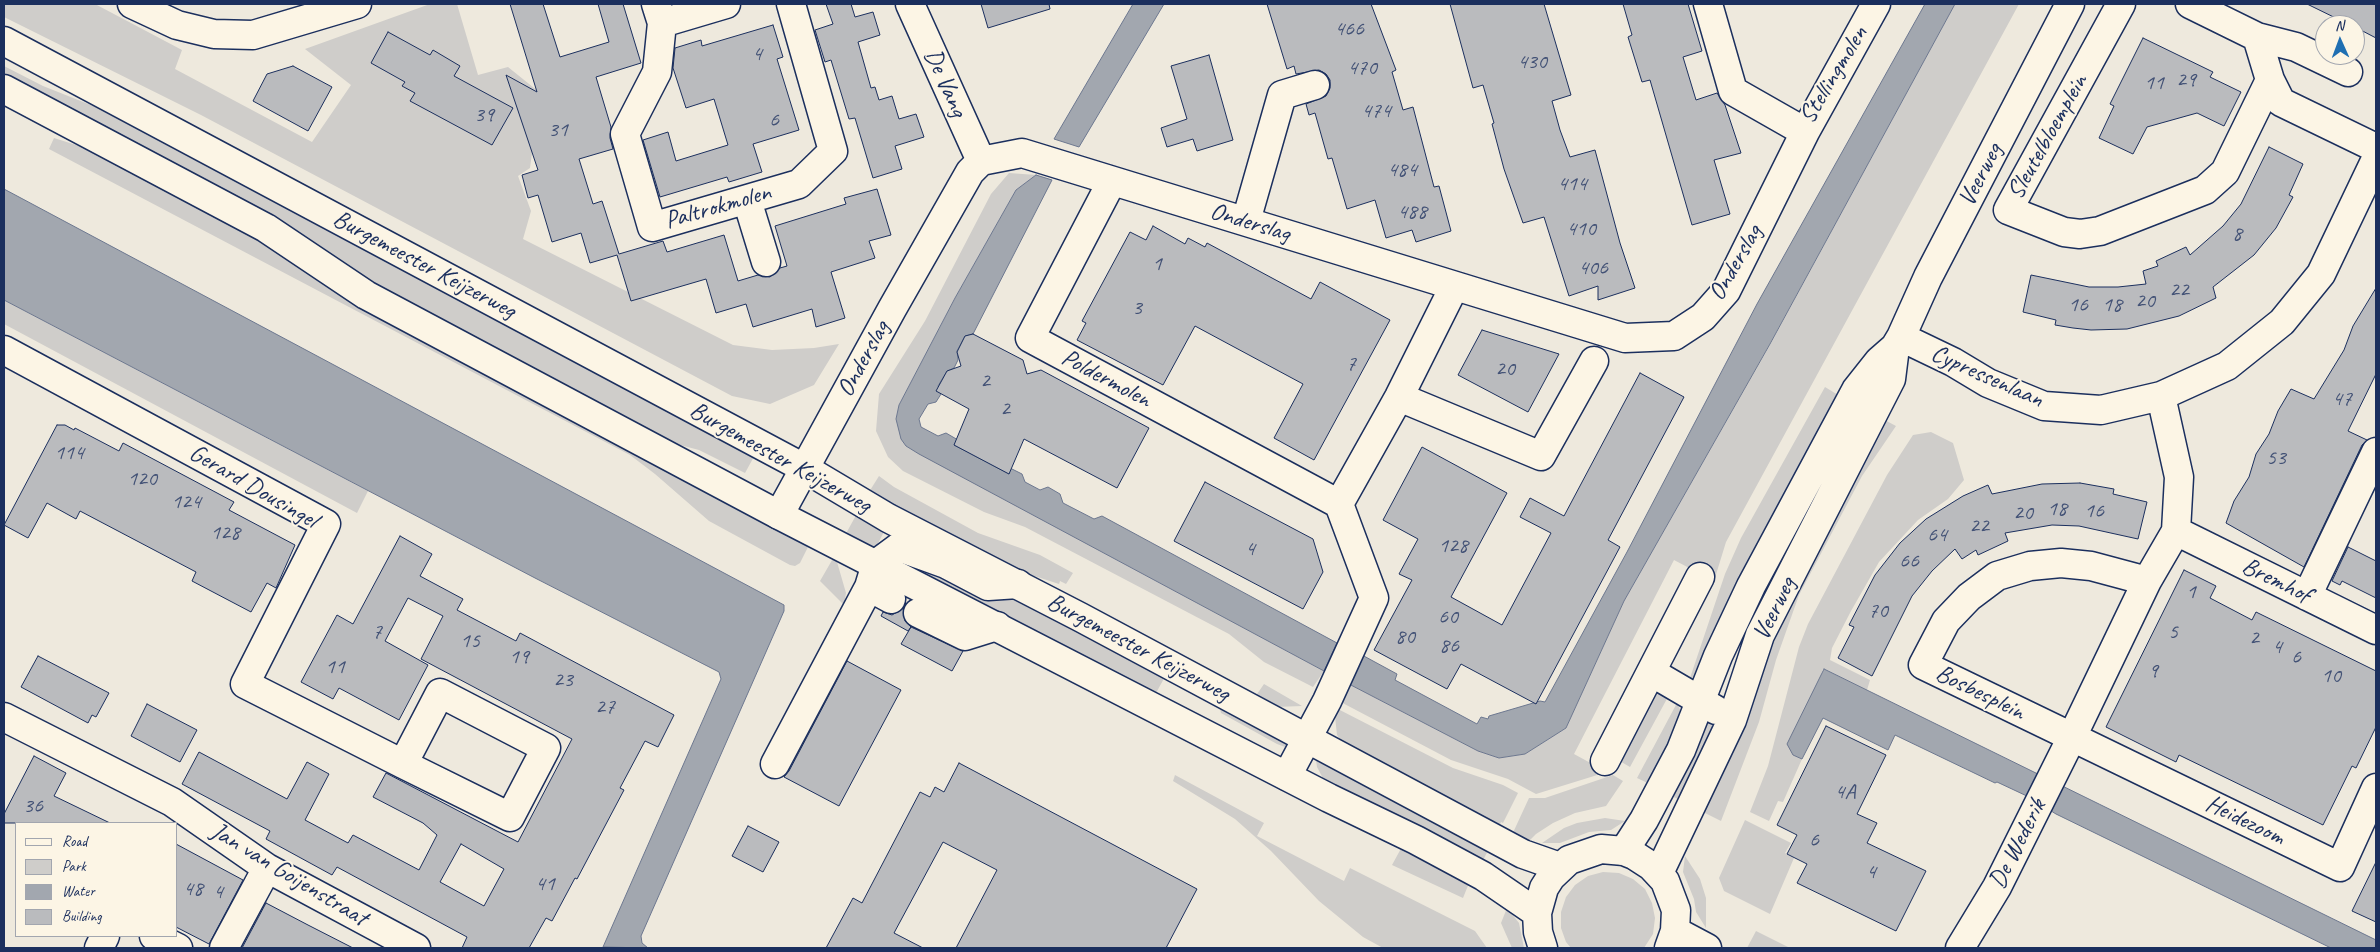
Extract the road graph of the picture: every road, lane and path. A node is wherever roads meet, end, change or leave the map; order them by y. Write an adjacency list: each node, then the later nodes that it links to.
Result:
1 (132, 4): 2 (street)
2 (357, 4)
3 (726, 4): 11 (street, Paltrokmolen)
4 (791, 4): 23 (street, Paltrokmolen)
5 (910, 4): 21 (street, De Vang)
6 (1708, 4): 18 (street, Stellingmolen)
7 (1876, 4): 18 (street, Stellingmolen)
8 (2070, 4): 27 (street, Veerweg)
9 (2122, 4): 15 (street, Sleutelbloemplein)
10 (2190, 4): 12 (street)
11 (659, 14): 23 (street, Paltrokmolen)
12 (2257, 37): 14 (street); 15 (street)
13 (4, 41): 33 (street, Burgemeester Keijzerweg)
14 (2348, 72)
15 (2270, 80): 19 (street)
16 (1315, 85): 24 (street)
17 (4, 89): 35 (street, Burgemeester Keijzerweg)
18 (1805, 132): 26 (street, Onderslag)
19 (2376, 148)
20 (2376, 159): 30 (street, Cypressenlaan)
21 (981, 161): 22 (street, Onderslag); 33 (street, Onderslag)
22 (1112, 181): 24 (street, Onderslag); 34 (street, Poldermolen)
23 (747, 200): 25 (street)
24 (1246, 221): 26 (street, Onderslag)
25 (766, 262)
26 (1454, 287): 31 (street)
27 (1898, 342): 30 (street, Cypressenlaan); 46 (street, Veerweg); 48 (street, Veerweg)
28 (4, 350): 52 (street, Gerard Dousingel)
29 (1594, 361): 31 (street)
30 (2161, 396): 36 (street)
31 (1399, 397): 34 (street)
32 (2376, 452): 41 (street)
33 (804, 468): 35 (street, Onderslag); 40 (street, Burgemeester Keijzerweg)
34 (1339, 504): 50 (street)
35 (779, 515): 39 (street, Burgemeester Keijzerweg)
36 (2176, 532): 38 (street); 41 (street, Bremhof)
37 (1700, 577): 45 (street)
38 (2147, 581): 49 (street); 49 (street, Bosbesplein)
39 (878, 583): 40 (street); 43 (street, Burgemeester Keijzerweg); 53 (street)
40 (1018, 584): 50 (street, Burgemeester Keijzerweg)
41 (2307, 596): 44 (street, Bremhof)
42 (918, 613): 43 (street)
43 (997, 626): 54 (street, Burgemeester Keijzerweg)
44 (2376, 630)
45 (1651, 672): 46 (street); 51 (street)
46 (1701, 701): 48 (street); 56 (street, Veerweg)
47 (4, 717): 58 (street, Jan van Goijenstraat)
48 (1732, 720): 59 (street, Veerweg)
49 (2072, 737): 55 (street, Heidezoom); 68 (street, De Wederik)
50 (1306, 738): 54 (street); 57 (street, Burgemeester Keijzerweg)
51 (1605, 761)
52 (404, 764): 52 (street, Gerard Dousingel)
53 (775, 764)
54 (1287, 776): 60 (street, Burgemeester Keijzerweg)
55 (2376, 788)
56 (1624, 851): 57 (street); 59 (street)
57 (1560, 867): 60 (street)
58 (267, 868): 64 (street); 65 (street, Jan van Goijenstraat)
59 (1659, 873): 62 (street)
60 (1537, 913): 66 (street)
61 (156, 937): 63 (street)
62 (1672, 939): 67 (street)
63 (178, 948)
64 (224, 948)
65 (416, 948)
66 (1543, 948)
67 (1707, 948)
68 (1960, 948)

